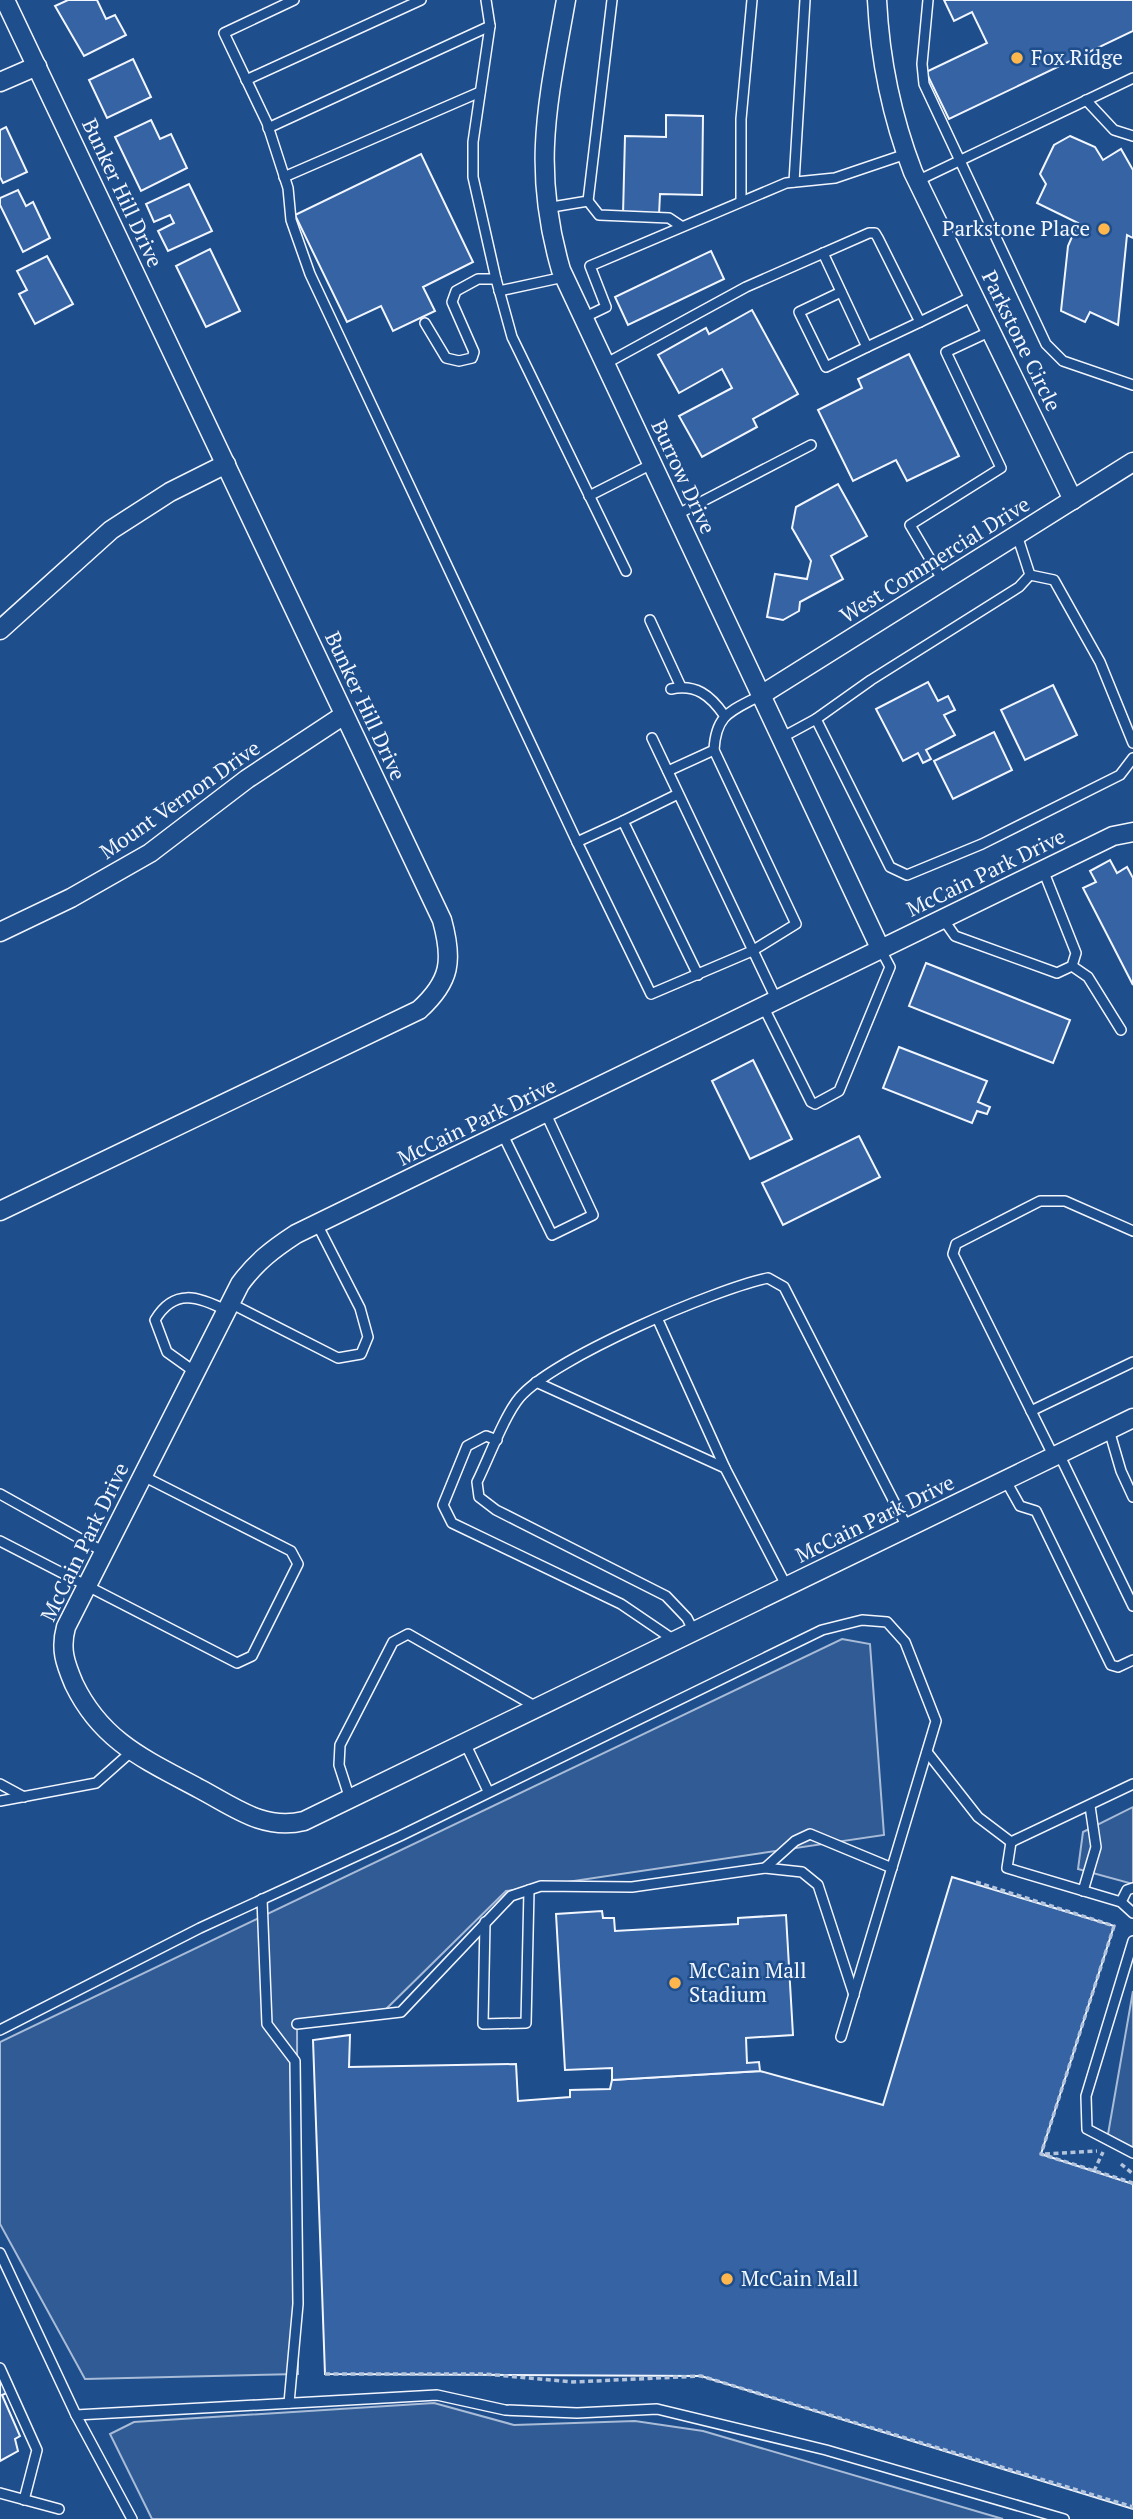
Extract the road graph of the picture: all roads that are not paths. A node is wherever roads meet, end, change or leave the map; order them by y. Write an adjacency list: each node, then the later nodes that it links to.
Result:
1 (5, 0): 12 (street, Bunker Hill Drive)
2 (295, 0): 14 (lane)
3 (421, 0): 14 (lane)
4 (486, 0): 11 (lane)
5 (566, 0): 27 (street, Burrow Drive)
6 (612, 0): 25 (lane)
7 (752, 0): 26 (lane)
8 (805, 0): 24 (lane)
9 (877, 0): 20 (street, Parkstone Circle)
10 (928, 0): 21 (lane)
11 (490, 26): 16 (lane); 18 (lane)
12 (37, 66): 15 (street); 44 (street, Bunker Hill Drive)
13 (1133, 78): 17 (lane)
14 (246, 80): 18 (lane)
15 (0, 82)
16 (480, 92): 22 (lane); 31 (lane)
17 (1086, 100): 19 (lane); 21 (lane)
18 (268, 128): 22 (lane)
19 (1133, 136)
20 (906, 154): 23 (street, Parkstone Circle); 24 (lane)
21 (960, 159): 23 (lane); 41 (lane)
22 (284, 177): 70 (lane)
23 (917, 181): 34 (street, Parkstone Circle)
24 (794, 182): 26 (lane)
25 (588, 201): 27 (lane); 28 (lane)
26 (741, 201): 28 (lane)
27 (546, 208): 30 (street, Burrow Drive)
28 (681, 226): 35 (lane)
29 (823, 253): 33 (lane); 36 (lane); 40 (lane)
30 (564, 277): 32 (lane); 35 (street, Burrow Drive)
31 (496, 279): 32 (lane); 37 (lane)
32 (499, 291): 46 (lane)
33 (841, 292): 39 (lane); 39 (lane)
34 (973, 296): 36 (lane); 38 (street, Parkstone Circle)
35 (583, 318): 40 (street, Burrow Drive)
36 (920, 322): 39 (lane)
37 (425, 323)
38 (990, 331): 47 (street, Parkstone Circle); 52 (lane)
39 (867, 347)
40 (605, 364): 45 (street, Burrow Drive)
41 (1133, 385)
42 (811, 445): 48 (lane)
43 (1133, 462): 47 (street, West Commercial Drive)
44 (226, 464): 54 (street); 58 (street, Bunker Hill Drive)
45 (652, 464): 46 (lane); 48 (street, Burrow Drive)
46 (589, 496): 50 (lane)
47 (1073, 500): 49 (street, West Commercial Drive)
48 (676, 514): 57 (street, Burrow Drive)
49 (1017, 536): 51 (lane); 52 (street, West Commercial Drive)
50 (626, 571)
51 (1030, 575): 60 (lane); 63 (lane)
52 (943, 581): 57 (street, West Commercial Drive)
53 (650, 620): 55 (lane)
54 (0, 630)
55 (681, 687): 56 (lane); 59 (lane)
56 (671, 690)
57 (761, 695): 59 (lane); 62 (street, Burrow Drive)
58 (344, 715): 73 (street, Mount Vernon Drive); 82 (street, Bunker Hill Drive)
59 (724, 715): 64 (lane)
60 (816, 719): 62 (lane); 65 (lane)
61 (652, 738): 66 (lane)
62 (781, 738): 74 (street, Burrow Drive)
63 (1133, 743)
64 (714, 750): 66 (lane); 75 (lane)
65 (1133, 758)
66 (668, 771): 67 (lane)
67 (678, 794): 68 (lane); 75 (lane)
68 (623, 821): 70 (lane); 77 (lane)
69 (1133, 832): 71 (street, McCain Park Drive)
70 (577, 842): 77 (lane)
71 (1043, 870): 72 (street, McCain Park Drive); 76 (lane)
72 (943, 919): 74 (street, McCain Park Drive); 76 (lane)
73 (0, 932)
74 (881, 950): 78 (street, McCain Park Drive); 78 (lane)
75 (752, 951): 77 (lane); 78 (lane)
76 (1072, 966): 79 (lane)
77 (698, 975)
78 (771, 1004): 80 (street, McCain Park Drive)
79 (1121, 1030)
80 (546, 1114): 81 (street, McCain Park Drive); 81 (lane)
81 (503, 1135): 83 (street, McCain Park Drive)
82 (0, 1211)
83 (317, 1224): 85 (street, McCain Park Drive); 85 (lane)
84 (1133, 1231): 90 (lane)
85 (229, 1307): 88 (street, McCain Park Drive); 88 (lane)
86 (658, 1320): 89 (lane); 95 (lane); 100 (lane)
87 (1133, 1362): 90 (lane)
88 (195, 1372): 96 (street, McCain Park Drive)
89 (536, 1382): 93 (lane); 95 (lane)
90 (1031, 1411): 94 (lane)
91 (1133, 1418): 92 (street, McCain Park Drive)
92 (1109, 1430): 94 (street, McCain Park Drive); 99 (lane)
93 (497, 1440): 106 (lane); 107 (lane)
94 (1056, 1456): 97 (street, McCain Park Drive); 105 (lane)
95 (725, 1468): 104 (lane)
96 (143, 1476): 102 (street, McCain Park Drive); 103 (lane)
97 (1006, 1481): 100 (street, McCain Park Drive); 108 (lane)
98 (0, 1494): 102 (lane)
99 (1133, 1497)
100 (908, 1529): 104 (street, McCain Park Drive)
101 (0, 1541): 103 (lane)
102 (104, 1552): 103 (street, McCain Park Drive)
103 (88, 1585): 111 (street, McCain Park Drive)
104 (787, 1587): 106 (street, McCain Park Drive)
105 (1133, 1606)
106 (694, 1633): 107 (street, McCain Park Drive)
107 (676, 1641): 109 (street, McCain Park Drive)
108 (1133, 1660)
109 (538, 1708): 110 (street, McCain Park Drive); 117 (lane)
110 (465, 1743): 115 (lane); 117 (street, McCain Park Drive)
111 (131, 1752): 116 (lane); 117 (street, McCain Park Drive)
112 (928, 1752): 115 (lane); 120 (lane); 122 (lane)
113 (0, 1784): 116 (lane)
114 (1133, 1784): 119 (lane)
115 (488, 1791): 126 (lane)
116 (24, 1797): 118 (lane)
117 (350, 1799)
118 (0, 1801)
119 (1090, 1805): 120 (lane); 125 (lane)
120 (1011, 1842): 125 (lane)
121 (765, 1868): 122 (lane); 124 (lane); 131 (lane)
122 (892, 1868): 131 (lane)
123 (1133, 1888): 127 (lane)
124 (529, 1890): 129 (lane); 129 (lane)
125 (1083, 1891): 127 (lane)
126 (262, 1899): 133 (lane); 138 (lane)
127 (1121, 1902): 128 (lane)
128 (1133, 1913)
129 (485, 1922): 132 (lane)
130 (1133, 1941): 135 (lane)
131 (854, 1995): 134 (lane)
132 (297, 2024)
133 (0, 2030)
134 (841, 2037)
135 (1133, 2153)
136 (0, 2253): 139 (lane)
137 (0, 2368): 141 (lane)
138 (289, 2403): 139 (lane); 144 (lane)
139 (76, 2415): 143 (lane)
140 (0, 2493): 141 (lane)
141 (24, 2500): 142 (lane)
142 (60, 2509)
143 (132, 2519)
144 (1064, 2519)

